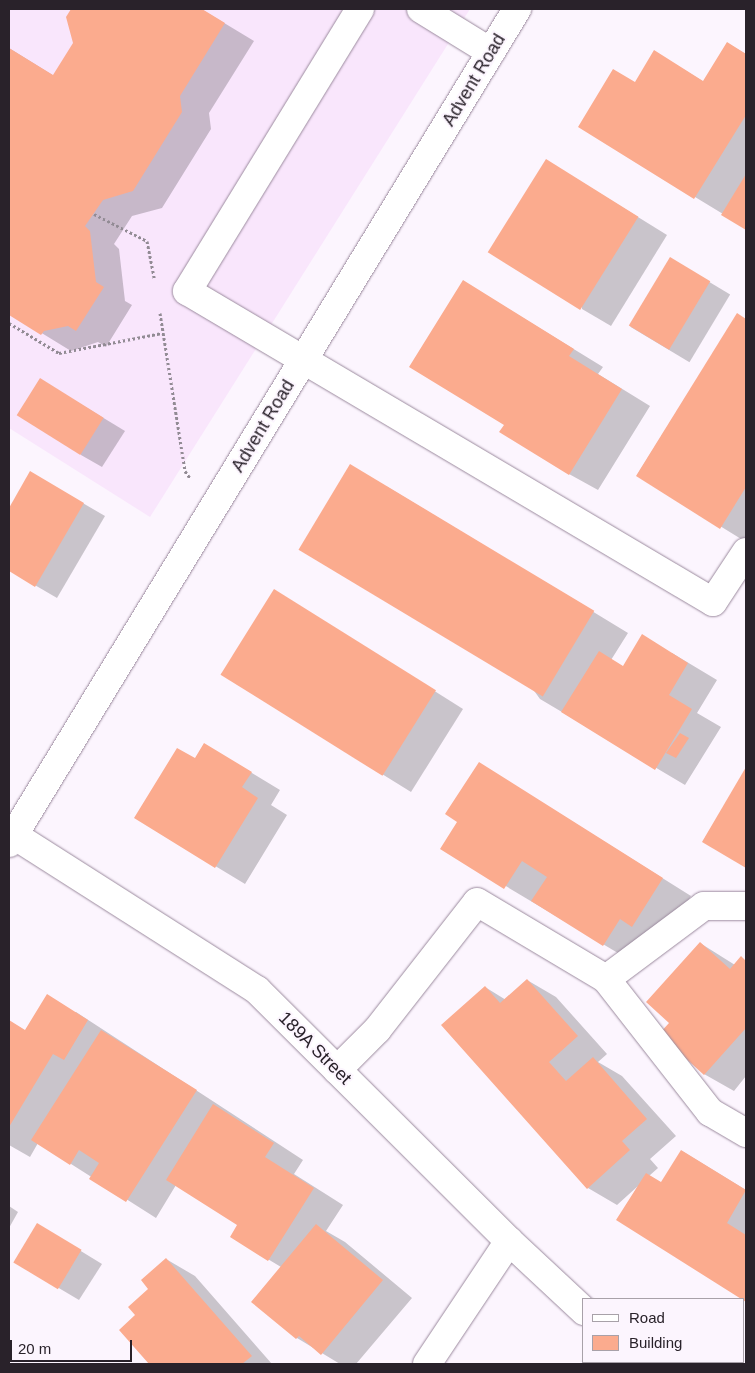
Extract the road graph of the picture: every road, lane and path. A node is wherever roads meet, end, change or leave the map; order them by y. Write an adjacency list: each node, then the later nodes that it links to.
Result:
1 (360, 9): 6 (street)
2 (421, 9): 4 (street)
3 (517, 9): 4 (street, Advent Road)
4 (491, 52): 10 (street, Advent Road)
5 (94, 214): 7 (path)
6 (187, 291): 7 (path); 10 (street)
7 (157, 296): 9 (path)
8 (9, 323): 9 (path)
9 (162, 333): 11 (path)
10 (304, 358): 11 (street, Advent Road); 12 (street)
11 (220, 497): 13 (street, Advent Road)
12 (746, 552)
13 (10, 837): 16 (street, 189A Street)
14 (746, 906): 15 (street)
15 (606, 979): 16 (street); 17 (street)
16 (337, 1070): 18 (street, 189A Street)
17 (746, 1134)
18 (509, 1241): 19 (street, 189A Street); 20 (street)
19 (582, 1309)
20 (427, 1364)

